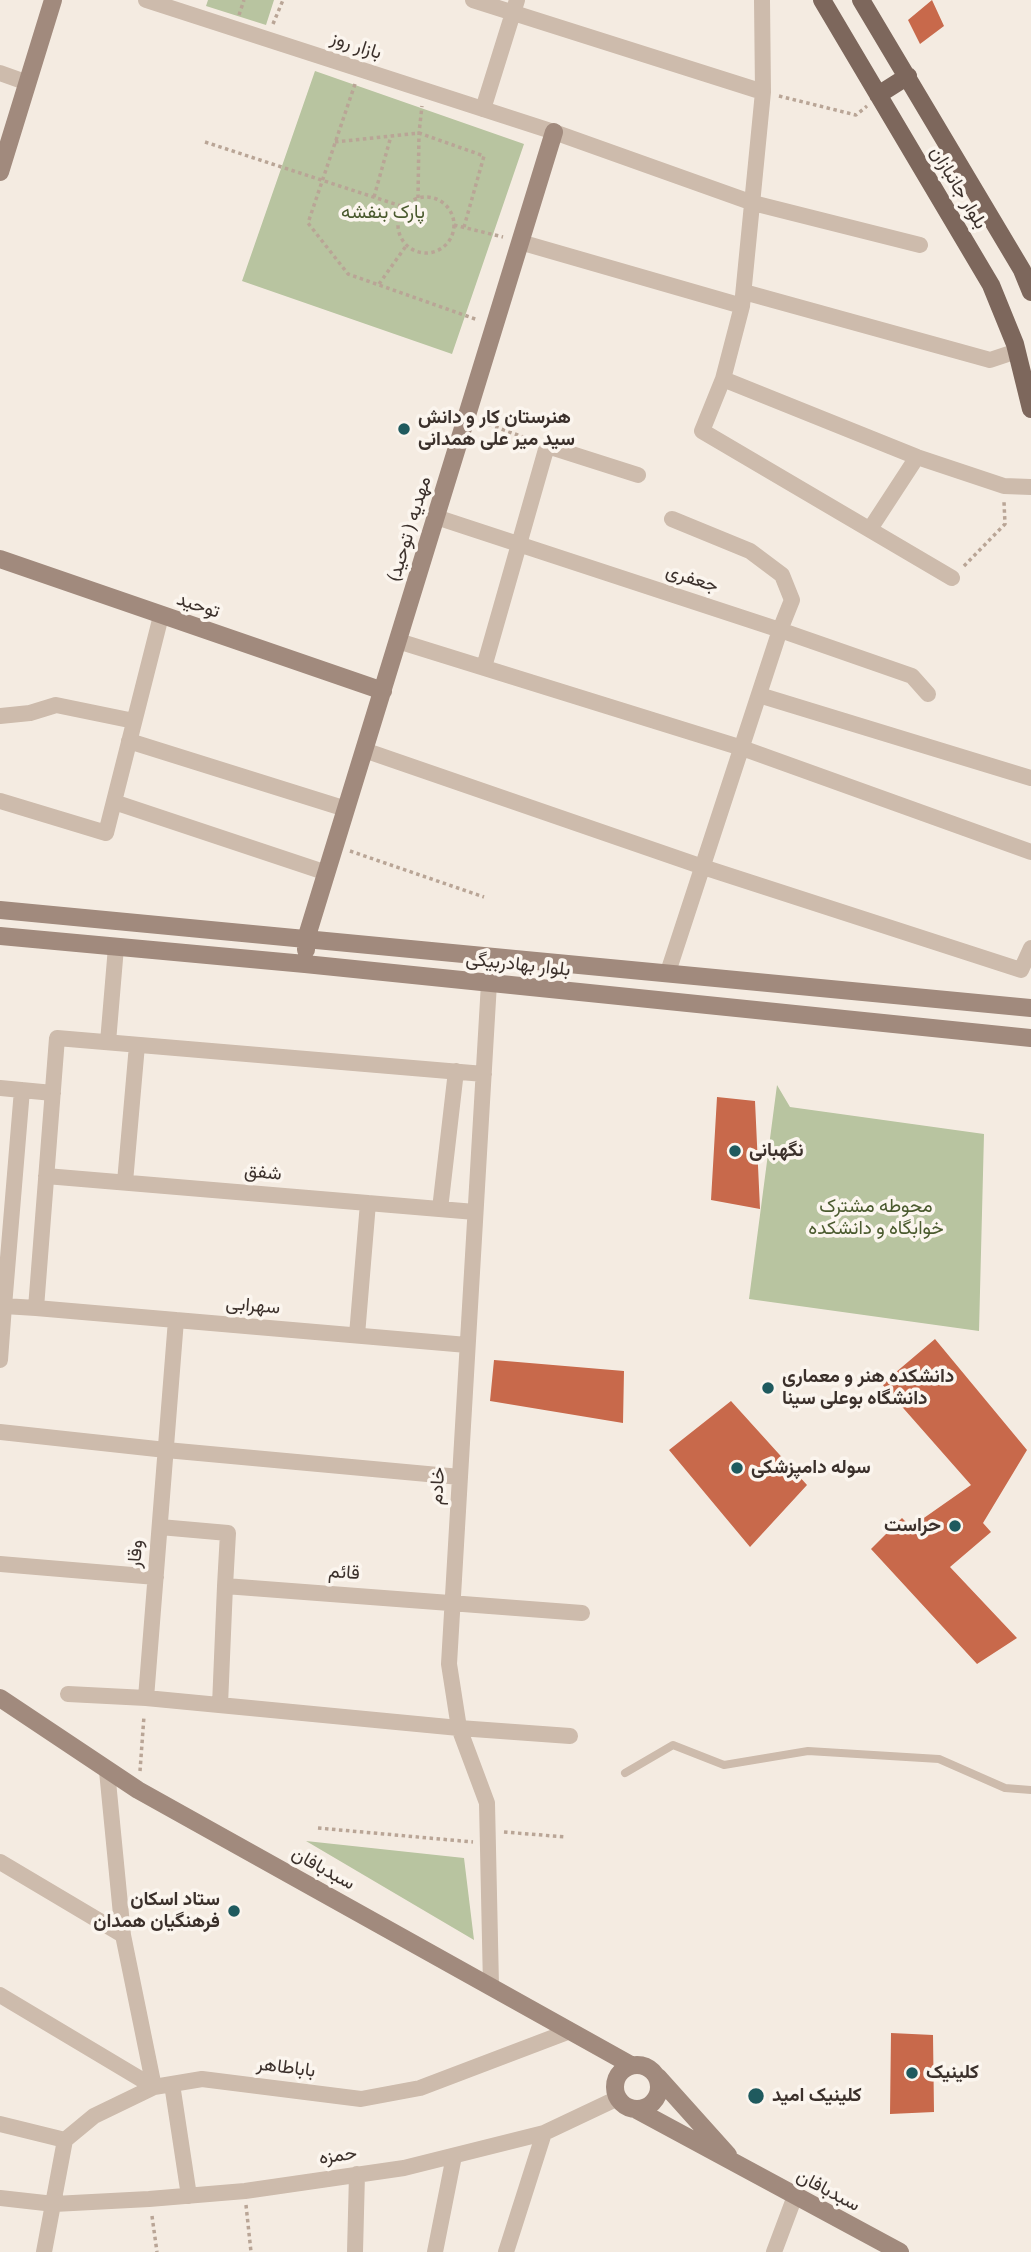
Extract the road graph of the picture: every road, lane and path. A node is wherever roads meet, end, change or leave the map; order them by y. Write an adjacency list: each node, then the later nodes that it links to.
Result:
1 (53, 0): 13 (street)
2 (146, 0): 9 (street, بازار روز)
3 (282, 0): 9 (path)
4 (473, 0): 8 (street)
5 (762, 0): 15 (street)
6 (822, 0): 16 (main road, بلوار جانبازان)
7 (862, 0): 12 (main road, بلوار جانبازان)
8 (515, 6): 15 (street); 17 (street)
9 (267, 39): 10 (street, بازار روز)
10 (360, 69): 14 (street, بازار روز); 22 (path)
11 (0, 73): 13 (street)
12 (908, 76): 16 (main road); 35 (main road, بلوار جانبازان)
13 (28, 83): 23 (street)
14 (423, 89): 17 (street, بازار روز); 19 (path)
15 (763, 93): 16 (path); 27 (street)
16 (878, 95): 38 (main road, بلوار جانبازان)
17 (483, 108): 18 (street, بازار روز)
18 (554, 132): 27 (street, بازار روز); 31 (street, مهدیه ( توحید))
19 (419, 133): 20 (path); 26 (path); 30 (path)
20 (391, 136): 22 (path); 25 (path)
21 (205, 142): 24 (path)
22 (335, 142): 24 (path)
23 (0, 172)
24 (322, 180): 25 (path); 34 (path)
25 (374, 197): 28 (path)
26 (418, 198): 28 (path); 29 (path)
27 (753, 203): 32 (street, بازار روز); 36 (street)
28 (404, 207): 33 (path)
29 (454, 225): 30 (path); 33 (path)
30 (464, 227): 31 (path)
31 (520, 242): 36 (street); 37 (street, مهدیه ( توحید))
32 (920, 245)
33 (406, 246): 34 (path)
34 (379, 284): 37 (path)
35 (1031, 292)
36 (743, 299): 38 (street); 39 (street)
37 (494, 326): 41 (street, مهدیه ( توحید))
38 (1017, 351): 40 (main road, بلوار جانبازان)
39 (723, 379): 43 (street); 49 (street)
40 (1031, 409)
41 (467, 417): 42 (path); 47 (street, مهدیه ( توحید))
42 (547, 446): 44 (street); 50 (street)
43 (917, 457): 45 (street); 49 (street)
44 (638, 475)
45 (1004, 486): 46 (street); 52 (path)
46 (1031, 488)
47 (436, 517): 50 (street, جعفری); 55 (street, مهدیه ( توحید))
48 (672, 519): 54 (street)
49 (870, 529): 52 (street)
50 (518, 544): 54 (street, جعفری); 56 (street)
51 (0, 559): 53 (street, توحید)
52 (952, 578)
53 (161, 616): 57 (street, توحید); 61 (street)
54 (780, 630): 58 (street, جعفری); 59 (street)
55 (398, 640): 56 (street); 57 (street, مهدیه ( توحید))
56 (484, 667): 63 (street)
57 (383, 691): 64 (street, مهدیه ( توحید))
58 (928, 694)
59 (759, 695): 63 (street); 65 (street)
60 (0, 716): 61 (street)
61 (134, 721): 62 (street)
62 (129, 741): 67 (street); 68 (street)
63 (742, 748): 70 (street); 71 (street)
64 (364, 750): 68 (street, مهدیه ( توحید)); 71 (street)
65 (1031, 778)
66 (0, 801): 67 (street)
67 (114, 802): 72 (street)
68 (346, 809): 69 (street, مهدیه ( توحید))
69 (335, 846): 72 (street, مهدیه ( توحید)); 73 (path)
70 (1031, 852)
71 (703, 867): 78 (street); 80 (street)
72 (327, 873): 76 (street, مهدیه ( توحید))
73 (484, 897)
74 (0, 910): 76 (street, بلوار بهادربیگی)
75 (0, 936): 77 (street, بلوار بهادربیگی)
76 (306, 939): 79 (street, مهدیه ( توحید)); 80 (street, بلوار بهادربیگی)
77 (116, 947): 79 (street, بلوار بهادربیگی); 84 (street)
78 (1031, 948)
79 (305, 964): 81 (street, بلوار بهادربیگی)
80 (668, 972): 82 (street, بلوار بهادربیگی)
81 (489, 983): 83 (street, بلوار بهادربیگی); 87 (street, خادم)
82 (1031, 1008)
83 (1031, 1038)
84 (108, 1042): 85 (street); 90 (street)
85 (137, 1045): 86 (street); 92 (street)
86 (456, 1071): 87 (street); 94 (street)
87 (484, 1074): 95 (street, خادم)
88 (0, 1088): 89 (street)
89 (22, 1090): 90 (street); 96 (street)
90 (53, 1093): 91 (street)
91 (46, 1175): 92 (street, شفق); 97 (street)
92 (125, 1182): 93 (street, شفق)
93 (368, 1203): 94 (street, شفق); 101 (street)
94 (440, 1209): 95 (street, شفق)
95 (475, 1212): 102 (street, خادم)
96 (5, 1223): 97 (street); 98 (street)
97 (42, 1226): 99 (street)
98 (4, 1306): 99 (street, سهرابی); 103 (street)
99 (36, 1308): 100 (street, سهرابی)
100 (176, 1320): 101 (street, سهرابی); 105 (street, وقار)
101 (357, 1335): 102 (street, سهرابی)
102 (467, 1345): 106 (street, خادم)
103 (0, 1360)
104 (0, 1432): 105 (street)
105 (166, 1450): 106 (street); 107 (street, وقار)
106 (460, 1477): 111 (street, خادم)
107 (160, 1527): 109 (street, وقار); 110 (street)
108 (0, 1564): 109 (street)
109 (156, 1577): 115 (street, وقار)
110 (225, 1586): 111 (street, قائم); 116 (street)
111 (452, 1602): 112 (street, قائم); 117 (street, خادم)
112 (582, 1613)
113 (68, 1694): 115 (street)
114 (0, 1698): 119 (street, سبدبافان)
115 (146, 1698): 116 (street); 121 (path)
116 (220, 1705): 117 (street)
117 (459, 1728): 118 (street); 124 (street, خادم)
118 (570, 1736)
119 (107, 1771): 121 (street, سبدبافان); 127 (street)
120 (625, 1773): 122 (lane)
121 (138, 1790): 128 (street, سبدبافان)
122 (1031, 1790)
123 (318, 1828): 124 (path)
124 (489, 1837): 125 (path); 128 (street, خادم)
125 (566, 1837)
126 (0, 1862): 127 (street)
127 (123, 1935): 134 (street)
128 (491, 1986): 130 (street, سبدبافان)
129 (0, 1995): 134 (street)
130 (570, 2031): 131 (street, سبدبافان); 133 (street, باباطاهر)
131 (631, 2066): 132 (street); 135 (street)
132 (658, 2077): 136 (street); 141 (street, سبدبافان)
133 (172, 2084): 134 (street, باباطاهر); 144 (street)
134 (154, 2087): 139 (street, باباطاهر)
135 (618, 2098): 136 (street); 138 (street, حمزه)
136 (637, 2110): 141 (street, سبدبافان)
137 (0, 2124): 139 (street)
138 (544, 2133): 140 (street, حمزه); 155 (street)
139 (65, 2140): 148 (street)
140 (454, 2156): 142 (street, حمزه); 154 (street)
141 (737, 2165): 145 (street, سبدبافان)
142 (357, 2174): 143 (street, حمزه); 153 (street)
143 (245, 2190): 144 (street, حمزه); 152 (path)
144 (189, 2196): 147 (street, حمزه)
145 (795, 2196): 149 (street, سبدبافان); 156 (street)
146 (0, 2198): 148 (street, حمزه)
147 (149, 2199): 148 (street, حمزه); 151 (path)
148 (54, 2204): 150 (street)
149 (872, 2245): 157 (street, سبدبافان)
150 (44, 2252)
151 (157, 2252)
152 (251, 2252)
153 (355, 2252)
154 (435, 2252)
155 (506, 2252)
156 (774, 2252)
157 (900, 2252)

